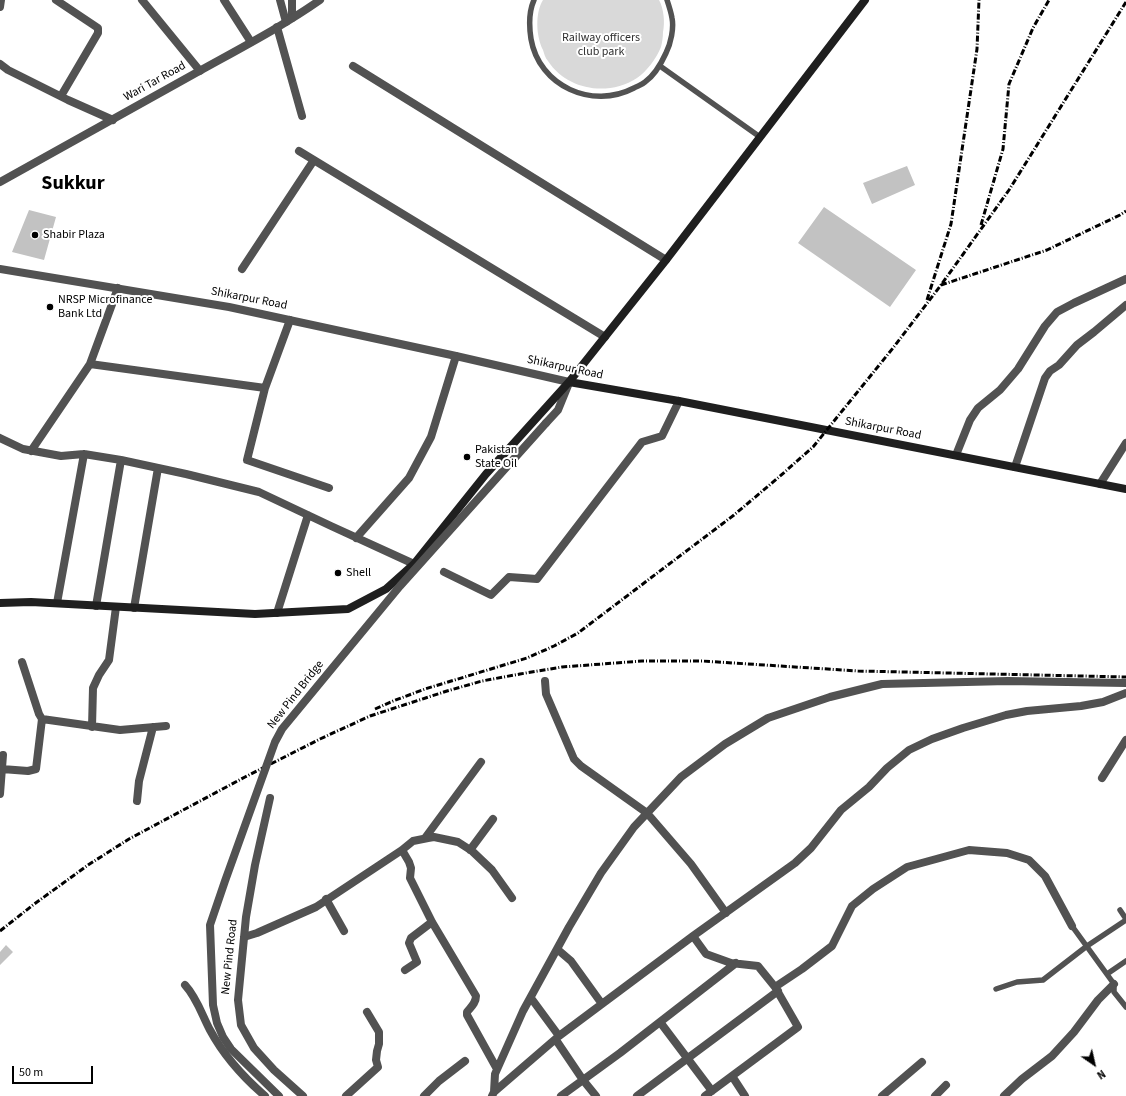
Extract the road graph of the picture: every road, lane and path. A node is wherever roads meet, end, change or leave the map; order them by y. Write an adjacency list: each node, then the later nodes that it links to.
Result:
1 (1, 0): 11 (street)
2 (56, 0): 19 (street)
3 (142, 0): 18 (street)
4 (224, 0): 14 (street)
5 (280, 0): 12 (street)
6 (292, 0): 12 (street)
7 (320, 0): 12 (street, Wari Tar Road)
8 (534, 0): 17 (lane)
9 (667, 0): 17 (lane)
10 (865, 0): 22 (main road)
11 (0, 7)
12 (289, 20): 13 (street, Wari Tar Road)
13 (277, 27): 14 (street, Wari Tar Road); 20 (street)
14 (251, 42): 18 (street, Wari Tar Road)
15 (0, 64): 19 (street)
16 (353, 66): 26 (street)
17 (660, 66): 22 (lane)
18 (200, 71): 21 (street, Wari Tar Road)
19 (61, 96): 21 (street)
20 (302, 116)
21 (114, 120): 25 (street, Wari Tar Road)
22 (760, 137): 26 (main road)
23 (299, 152): 24 (street)
24 (314, 160): 28 (street); 33 (street)
25 (0, 182)
26 (666, 260): 33 (main road)
27 (0, 269): 30 (street, Shikarpur Road)
28 (242, 269)
29 (1126, 279): 43 (street)
30 (118, 288): 32 (street, Shikarpur Road); 35 (street)
31 (1126, 305): 45 (street)
32 (290, 320): 34 (street, Shikarpur Road); 37 (street)
33 (605, 337): 36 (main road)
34 (456, 356): 36 (street, Shikarpur Road); 51 (street)
35 (90, 364): 37 (street); 41 (street)
36 (570, 382): 38 (main road, Shikarpur Road); 52 (main road); 117 (street, New Pind Bridge, bridge)
37 (265, 388): 48 (street)
38 (679, 401): 43 (main road, Shikarpur Road); 53 (street)
39 (0, 438): 41 (street)
40 (1126, 443): 47 (street)
41 (31, 451): 42 (street)
42 (84, 454): 44 (street); 55 (street)
43 (956, 456): 45 (main road, Shikarpur Road)
44 (121, 460): 46 (street); 56 (street)
45 (1015, 467): 47 (main road, Shikarpur Road)
46 (158, 468): 50 (street); 58 (street)
47 (1100, 484): 49 (main road, Shikarpur Road)
48 (329, 488)
49 (1126, 489)
50 (308, 516): 51 (street); 59 (street)
51 (356, 538): 52 (street)
52 (414, 564): 59 (main road)
53 (444, 572)
54 (0, 603): 55 (main road)
55 (57, 603): 56 (main road)
56 (96, 606): 57 (main road)
57 (116, 607): 58 (main road); 66 (street)
58 (134, 608): 59 (main road)
59 (277, 613)
60 (22, 662): 64 (street)
61 (545, 681): 76 (street)
62 (1126, 683): 76 (street)
63 (1126, 693): 84 (street)
64 (42, 719): 66 (street); 71 (street)
65 (166, 726): 67 (street)
66 (92, 727): 67 (street)
67 (153, 727): 75 (street)
68 (1126, 740): 72 (street)
69 (3, 755): 71 (street)
70 (481, 762): 78 (street)
71 (2, 769): 73 (street)
72 (1102, 778)
73 (0, 794)
74 (270, 798): 90 (street, New Pind Road)
75 (137, 801)
76 (647, 814): 84 (street); 92 (street)
77 (493, 819): 80 (street)
78 (425, 838): 79 (street); 80 (street)
79 (402, 850): 82 (street); 86 (street)
80 (470, 850): 81 (street)
81 (512, 898)
82 (326, 899): 88 (street); 90 (street)
83 (1120, 910): 85 (lane)
84 (726, 912): 89 (street)
85 (1126, 920): 91 (lane)
86 (432, 922): 95 (street); 110 (street)
87 (1072, 926): 91 (lane); 99 (street)
88 (344, 931)
89 (693, 936): 94 (street); 102 (street)
90 (244, 937): 118 (street, New Pind Road)
91 (1087, 946): 96 (lane); 100 (lane)
92 (557, 949): 101 (street); 102 (street)
93 (1126, 961): 96 (lane)
94 (736, 963): 99 (street); 105 (street)
95 (405, 970)
96 (1107, 974): 97 (lane)
97 (1114, 984): 103 (lane); 128 (street)
98 (185, 985): 116 (street)
99 (776, 989): 107 (street); 111 (street)
100 (996, 989)
101 (531, 998): 106 (street); 110 (street)
102 (602, 1004): 106 (street)
103 (1126, 1007)
104 (367, 1012): 119 (street)
105 (660, 1022): 107 (street); 112 (street)
106 (558, 1038): 112 (street); 115 (street)
107 (688, 1058): 114 (street); 123 (street)
108 (465, 1062): 120 (street)
109 (922, 1062): 126 (street)
110 (497, 1069): 115 (street)
111 (732, 1076): 114 (street); 125 (street)
112 (583, 1080): 121 (street); 122 (street)
113 (946, 1085): 127 (street)
114 (712, 1091): 124 (street)
115 (493, 1094)
116 (261, 1095)
117 (279, 1096)
118 (303, 1096)
119 (346, 1096)
120 (424, 1096)
121 (562, 1096)
122 (596, 1096)
123 (637, 1096)
124 (705, 1096)
125 (745, 1096)
126 (882, 1096)
127 (935, 1096)
128 (1004, 1096)

